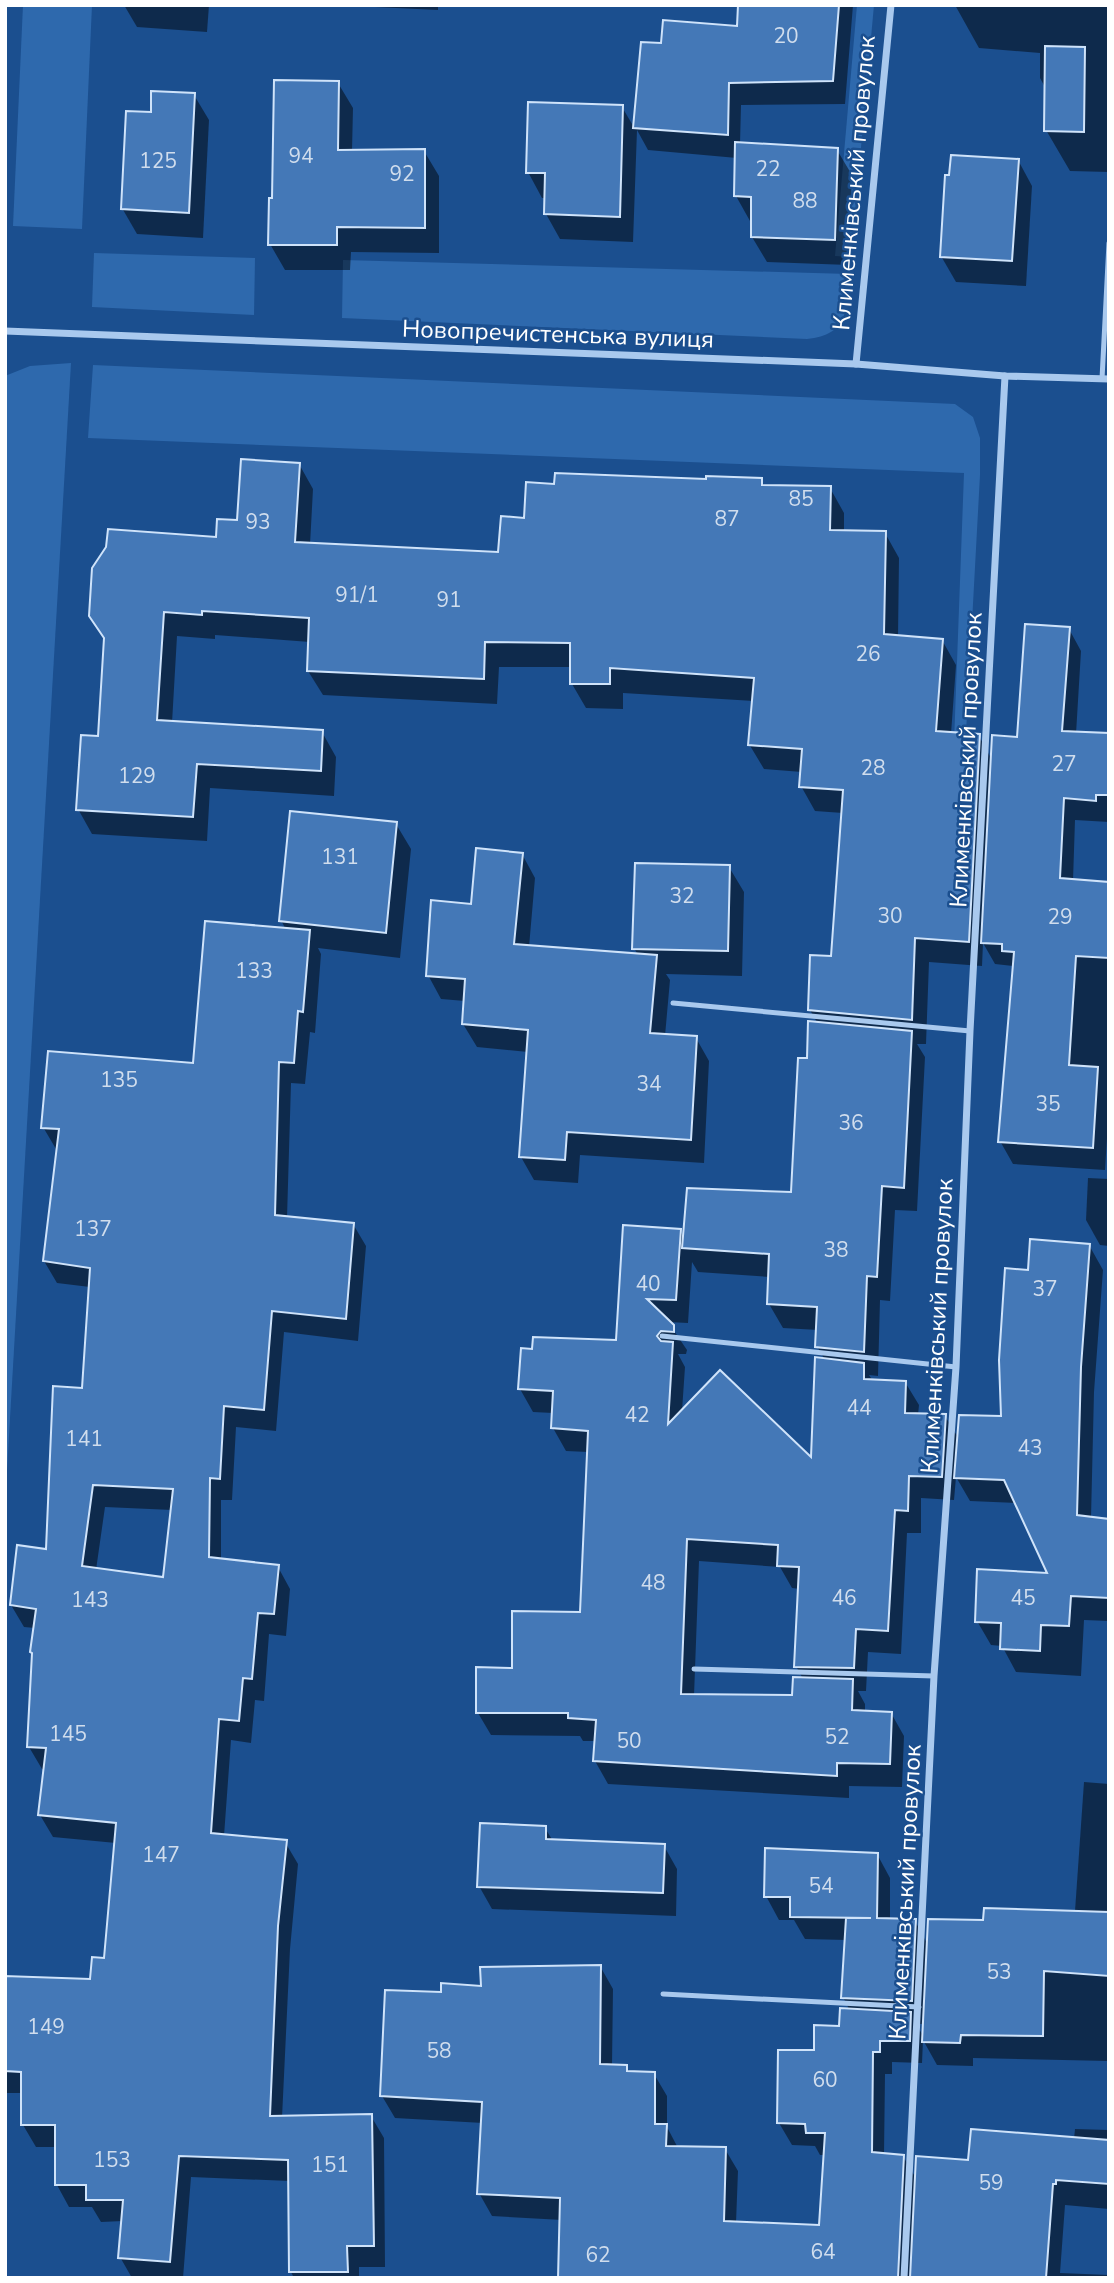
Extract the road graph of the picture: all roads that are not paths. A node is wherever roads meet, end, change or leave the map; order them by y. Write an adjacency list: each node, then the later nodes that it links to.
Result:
1 (891, 5): 4 (street, Клименківський провулок)
2 (1109, 243): 6 (lane)
3 (5, 331): 4 (street, Новопречистенська вулиця)
4 (856, 364): 5 (street, Новопречистенська вулиця)
5 (1005, 376): 6 (street, Новопречистенська вулиця); 8 (street, Клименківський провулок)
6 (1105, 379)
7 (673, 1003): 8 (lane)
8 (970, 1031): 10 (street, Клименківський провулок)
9 (662, 1336): 10 (lane)
10 (956, 1367): 12 (street, Клименківський провулок)
11 (694, 1669): 12 (lane)
12 (934, 1676): 14 (street, Клименківський провулок)
13 (663, 1994): 14 (lane)
14 (919, 2007): 15 (street, Клименківський провулок)
15 (904, 2278)

